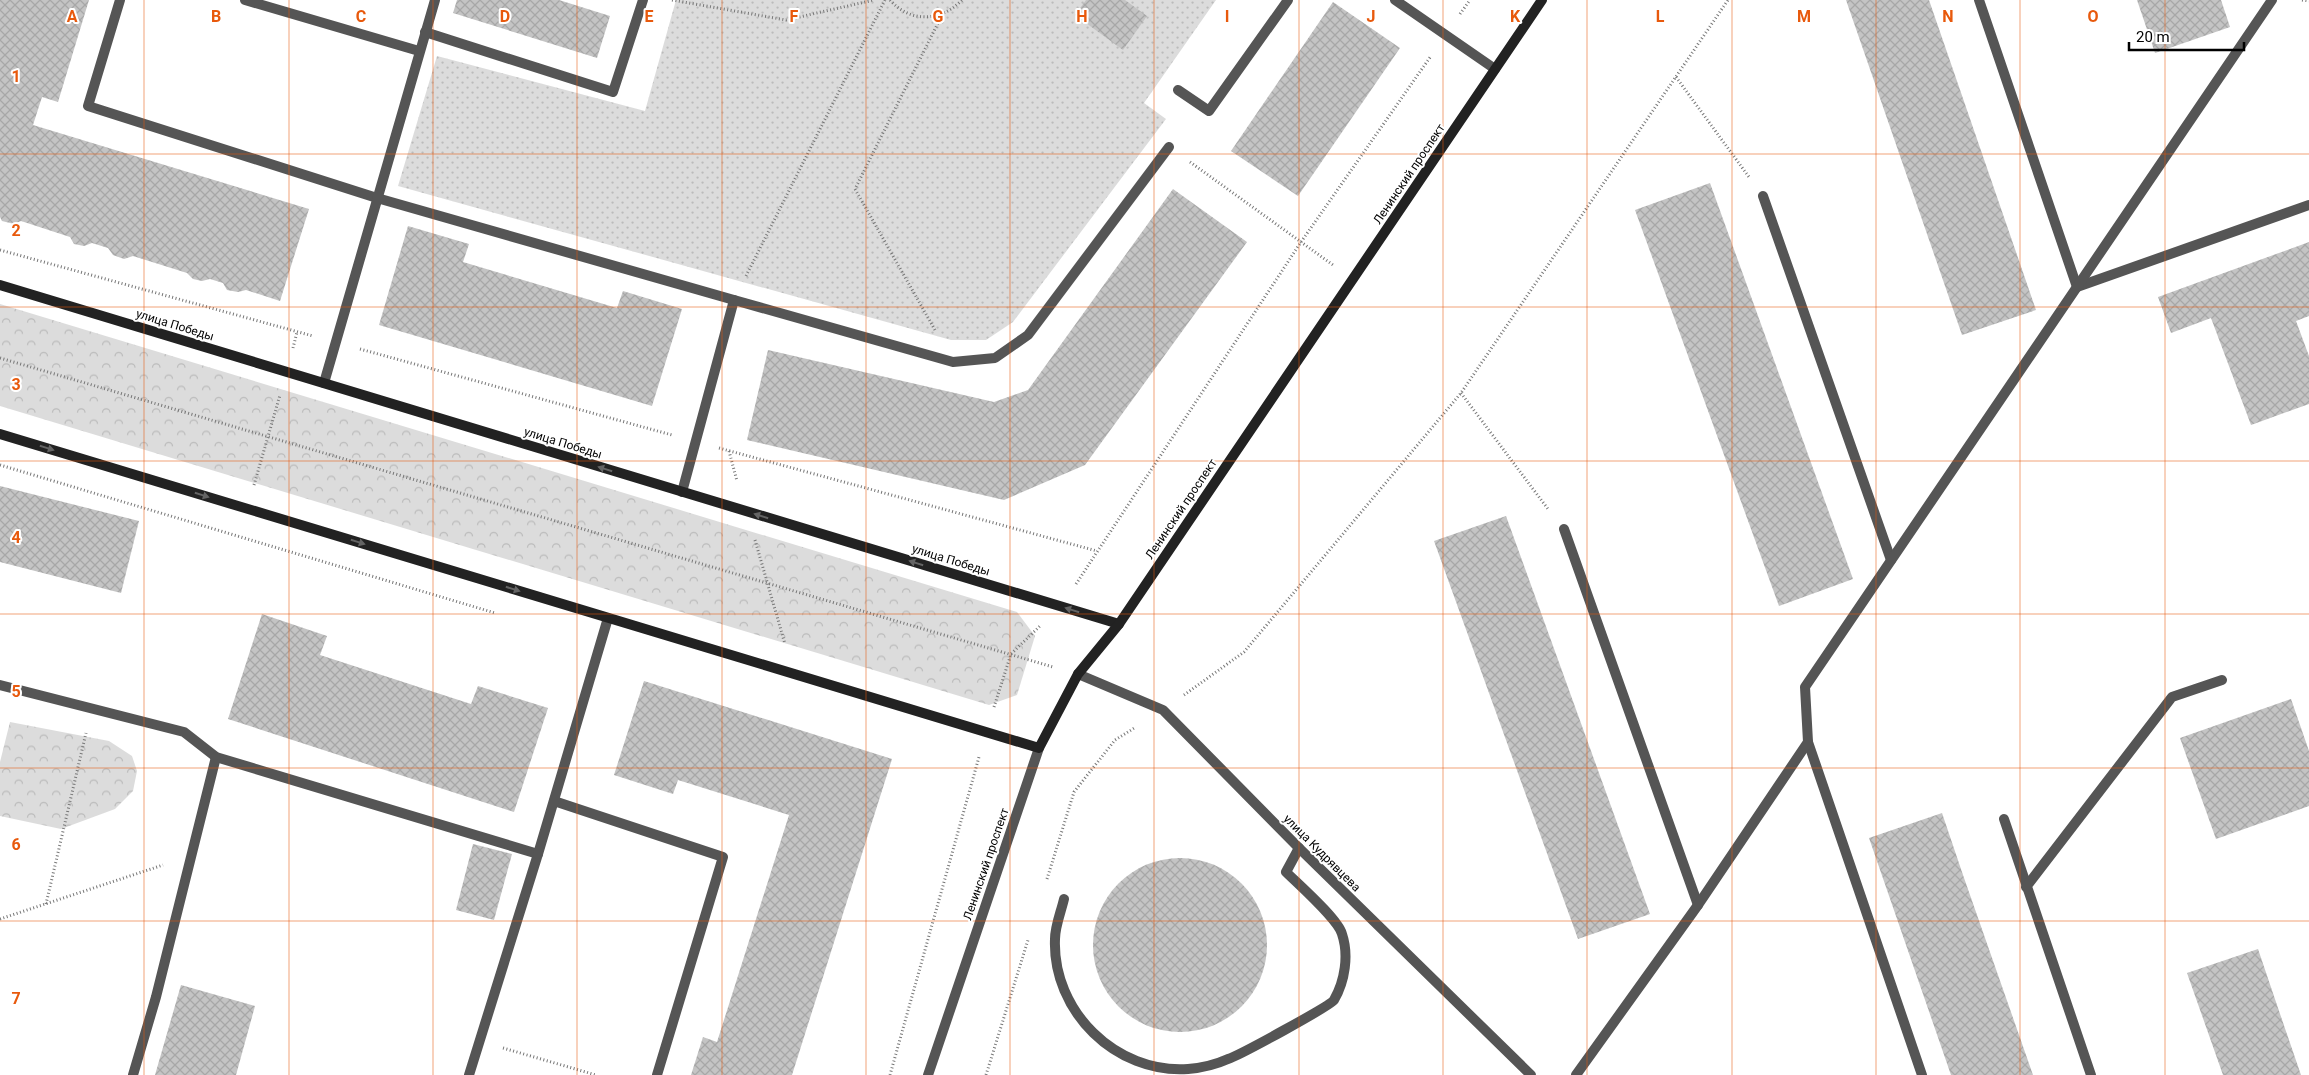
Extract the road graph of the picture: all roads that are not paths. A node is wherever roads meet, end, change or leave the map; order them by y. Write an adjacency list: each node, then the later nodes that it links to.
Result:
1 (120, 0): 16 (street)
2 (245, 0): 11 (street)
3 (435, 0): 10 (street)
4 (643, 0): 10 (street)
5 (1288, 0): 13 (street)
6 (1395, 0): 12 (street)
7 (1542, 0): 12 (main road, Ленинский проспект)
8 (1979, 0): 19 (street)
9 (2272, 0): 19 (street)
10 (425, 32): 11 (street)
11 (419, 52): 16 (street)
12 (1495, 69): 27 (main road, Ленинский проспект)
13 (1178, 90)
14 (1169, 147): 20 (street)
15 (1762, 196): 25 (street)
16 (377, 198): 20 (street); 21 (street)
17 (2309, 205): 19 (street)
18 (0, 285): 21 (main road, улица Победы)
19 (2077, 287): 25 (street)
20 (734, 300): 23 (street)
21 (324, 384): 23 (main road, улица Победы, one-way to 21)
22 (0, 434): 26 (main road, one-way to 26)
23 (682, 492): 27 (main road, улица Победы, one-way to 23)
24 (1564, 529): 40 (street)
25 (1891, 560): 31 (street)
26 (608, 618): 32 (main road); 34 (street)
27 (1118, 624): 28 (main road, Ленинский проспект)
28 (1078, 674): 32 (main road, Ленинский проспект); 36 (street, улица Кудрявцева)
29 (2222, 680): 38 (street)
30 (0, 685): 33 (street)
31 (1808, 742): 40 (street); 47 (street)
32 (1039, 748): 44 (street, Ленинский проспект)
33 (216, 757): 37 (street); 41 (street)
34 (554, 801): 37 (street); 43 (street)
35 (2004, 820): 38 (street)
36 (1299, 848): 39 (street); 45 (street, улица Кудрявцева)
37 (538, 854): 42 (street)
38 (2026, 887): 48 (street)
39 (1064, 899)
40 (1698, 905): 46 (street)
41 (133, 1075)
42 (469, 1075)
43 (657, 1075)
44 (928, 1075)
45 (1530, 1075)
46 (1576, 1075)
47 (1922, 1075)
48 (2091, 1075)

